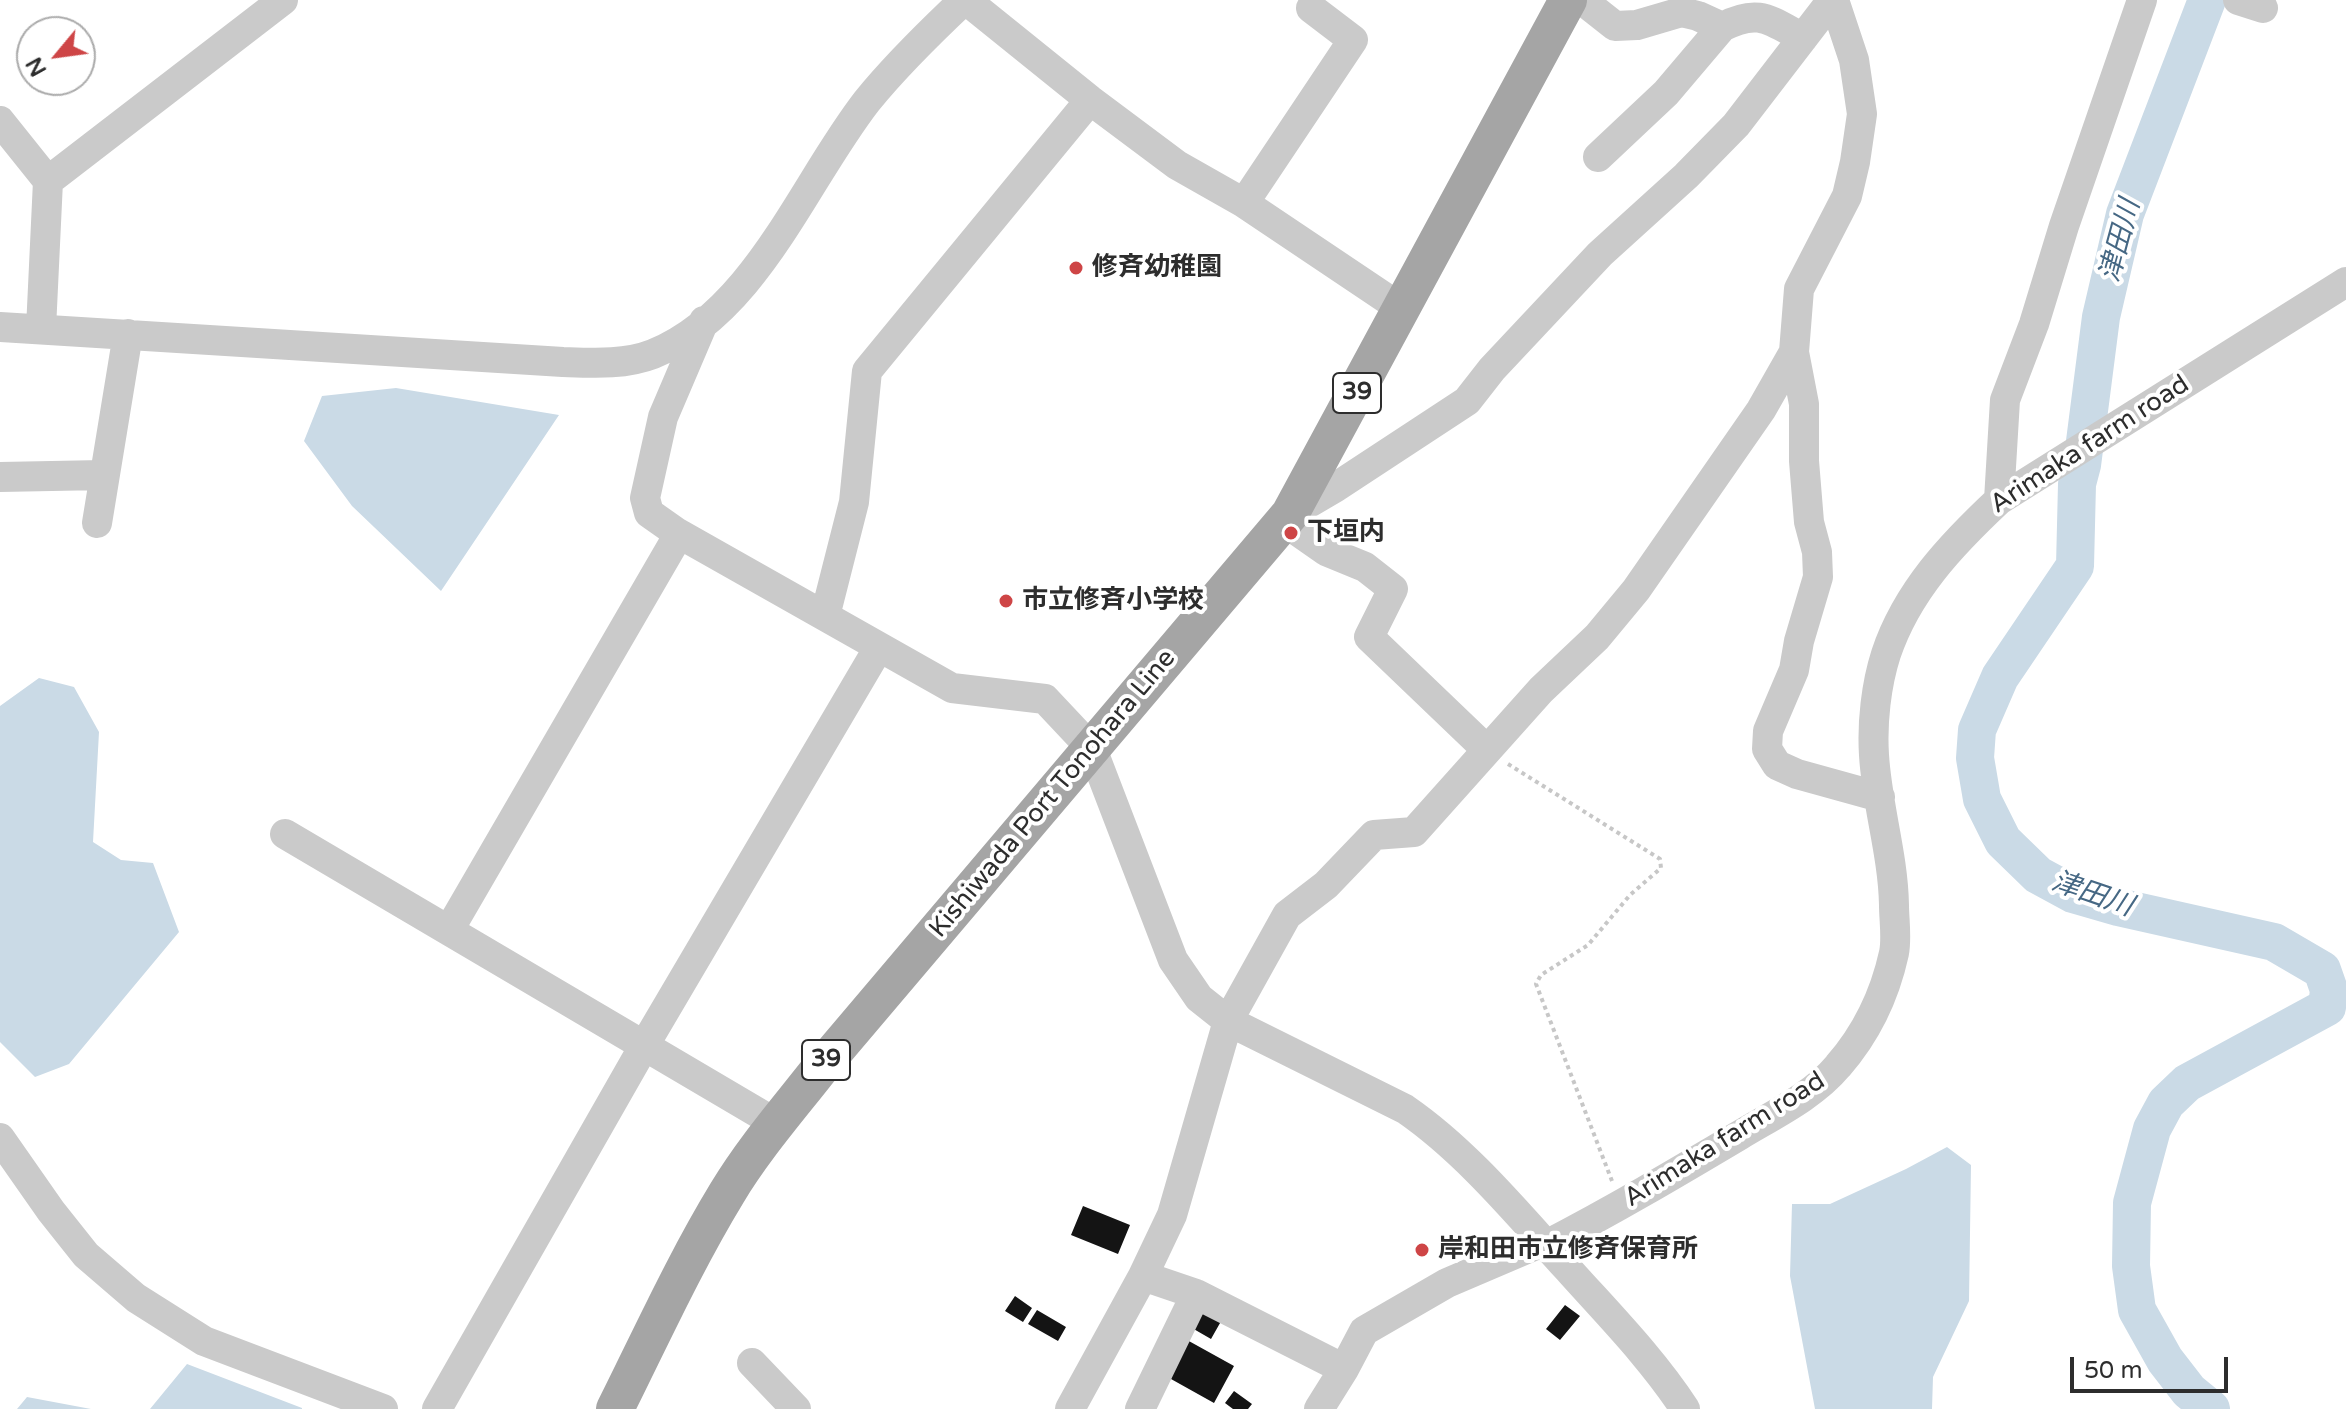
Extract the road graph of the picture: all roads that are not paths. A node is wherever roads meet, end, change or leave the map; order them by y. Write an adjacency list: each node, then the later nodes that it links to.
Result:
1 (283, 0): 13 (street)
2 (965, 0): 10 (street); 17 (street)
3 (1568, 0): 16 (main road, Kishiwada Port Tonohara Line / 39)
4 (1582, 0): 8 (street)
5 (1833, 0): 9 (street); 21 (street)
6 (2142, 0): 24 (street)
7 (1311, 8): 14 (street)
8 (1722, 27): 9 (street); 12 (street)
9 (1803, 38): 25 (street)
10 (1090, 100): 14 (street); 28 (street)
11 (0, 121): 13 (street)
12 (1598, 157)
13 (48, 181): 19 (street)
14 (1244, 203): 16 (street)
15 (2346, 282): 24 (street, Arimaka farm road)
16 (1402, 309): 25 (main road, Kishiwada Port Tonohara Line / 39)
17 (704, 321): 20 (street); 27 (street)
18 (0, 327): 19 (street)
19 (41, 329): 20 (street)
20 (128, 334): 22 (street)
21 (1794, 352): 31 (street); 32 (street)
22 (103, 475): 23 (street); 26 (street)
23 (0, 477)
24 (1999, 500): 32 (street, Arimaka farm road)
25 (1286, 517): 30 (main road, Kishiwada Port Tonohara Line / 39); 31 (street)
26 (97, 523)
27 (679, 534): 28 (street); 34 (street)
28 (825, 616): 29 (street)
29 (879, 647): 30 (street); 36 (street)
30 (1092, 749): 35 (street); 37 (main road, Kishiwada Port Tonohara Line / 39)
31 (1487, 750): 35 (street)
32 (1880, 797): 39 (street, Arimaka farm road)
33 (285, 834): 34 (street)
34 (449, 930): 36 (street)
35 (1228, 1021): 39 (street); 40 (street)
36 (644, 1046): 37 (street); 45 (street)
37 (777, 1124): 46 (main road, Kishiwada Port Tonohara Line / 39)
38 (0, 1138): 44 (street)
39 (1544, 1244): 43 (street, Arimaka farm road); 51 (street)
40 (1143, 1276): 41 (street); 48 (street)
41 (1196, 1294): 43 (street); 49 (street)
42 (752, 1363): 47 (street)
43 (1344, 1369): 50 (street, Arimaka farm road)
44 (383, 1409)
45 (437, 1409)
46 (615, 1409)
47 (796, 1409)
48 (1070, 1409)
49 (1140, 1409)
50 (1319, 1409)
51 (1685, 1409)

